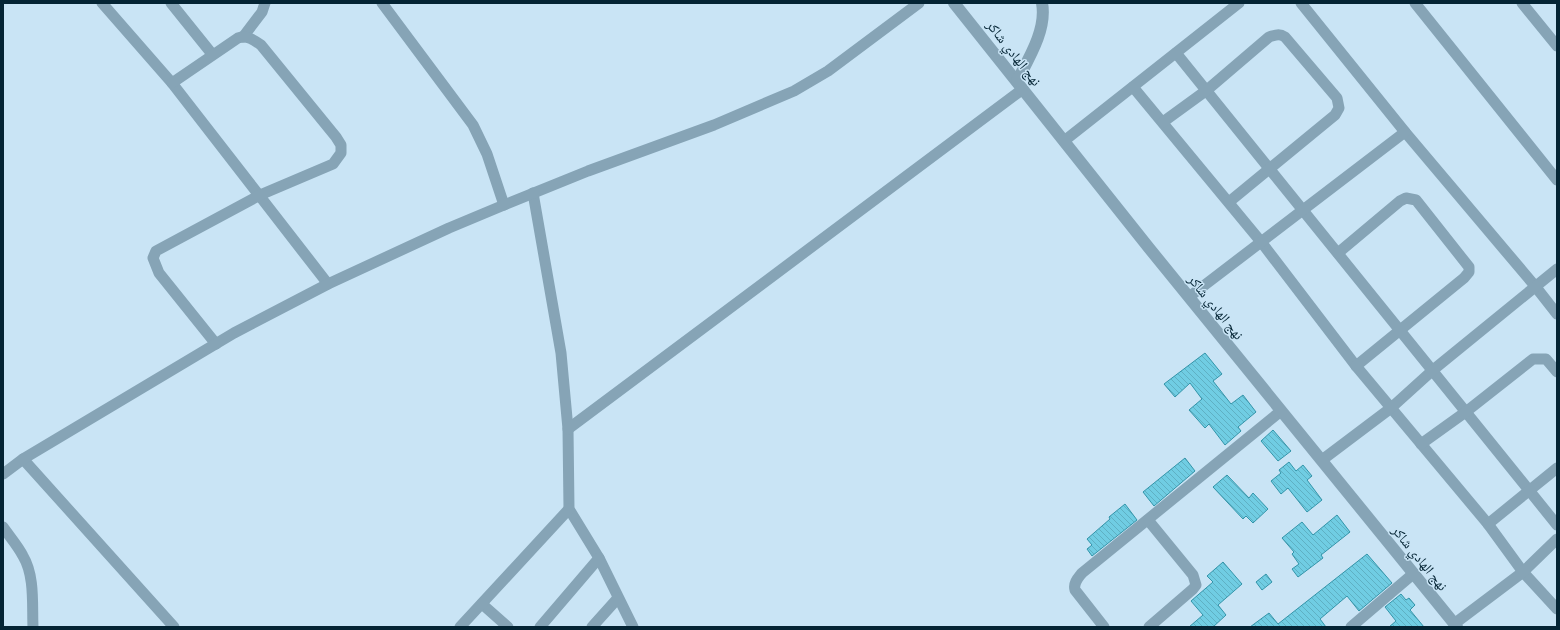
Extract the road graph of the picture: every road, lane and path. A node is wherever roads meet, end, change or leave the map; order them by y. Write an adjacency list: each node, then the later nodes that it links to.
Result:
1 (102, 3): 16 (street)
2 (171, 3): 15 (street)
3 (265, 3): 12 (street)
4 (382, 3): 28 (street)
5 (919, 3): 25 (street)
6 (954, 3): 17 (street, نهج الهادي شاكر)
7 (1042, 3): 17 (street)
8 (1239, 3): 14 (street)
9 (1301, 3): 21 (street)
10 (1414, 3): 24 (street)
11 (1522, 3): 13 (street)
12 (243, 37): 15 (street); 26 (street)
13 (1557, 46)
14 (1176, 53): 18 (street); 19 (street)
15 (212, 54): 16 (street)
16 (172, 83): 26 (street)
17 (1020, 85): 22 (street, نهج الهادي شاكر); 45 (street)
18 (1133, 87): 20 (street); 22 (street)
19 (1207, 90): 20 (street); 23 (street); 23 (street)
20 (1163, 122): 27 (street)
21 (1405, 132): 29 (street); 34 (street)
22 (1064, 141): 35 (street, نهج الهادي شاكر)
23 (1269, 168): 27 (street); 29 (street)
24 (1557, 180)
25 (534, 193): 28 (street); 45 (street)
26 (260, 195): 33 (street); 38 (street)
27 (1229, 202): 30 (street)
28 (504, 205): 33 (street)
29 (1302, 210): 30 (street); 31 (street)
30 (1262, 243): 35 (street); 39 (street)
31 (1338, 253): 37 (street); 37 (street)
32 (1557, 269): 34 (street)
33 (328, 284): 38 (street)
34 (1535, 286): 36 (street); 40 (street)
35 (1189, 297): 43 (street, نهج الهادي شاكر)
36 (1557, 314)
37 (1400, 331): 39 (street); 40 (street)
38 (216, 344): 47 (street)
39 (1356, 366): 42 (street)
40 (1433, 370): 42 (street); 44 (street)
41 (1557, 372): 44 (street)
42 (1391, 408): 46 (street); 48 (street)
43 (1281, 411): 48 (street, نهج الهادي شاكر); 53 (street)
44 (1467, 411): 46 (street); 51 (street)
45 (568, 429): 52 (street)
46 (1421, 444): 54 (street)
47 (23, 459): 50 (street); 66 (street)
48 (1322, 460): 60 (street, نهج الهادي شاكر)
49 (1557, 468): 51 (street)
50 (3, 474)
51 (1530, 490): 54 (street); 55 (street)
52 (568, 509): 58 (street); 62 (street)
53 (1148, 520): 72 (street); 73 (street)
54 (1488, 524): 59 (street)
55 (1557, 525)
56 (3, 527): 65 (street)
57 (1557, 539): 59 (street)
58 (599, 558): 61 (street); 69 (street)
59 (1523, 572): 63 (street); 64 (street)
60 (1413, 574): 64 (street, نهج الهادي شاكر); 74 (street)
61 (618, 598): 70 (street); 71 (street)
62 (482, 604): 67 (street); 68 (street)
63 (1557, 608)
64 (1456, 626)
65 (33, 627)
66 (174, 627)
67 (460, 627)
68 (508, 627)
69 (540, 627)
70 (592, 627)
71 (633, 627)
72 (1104, 627)
73 (1150, 627)
74 (1351, 627)

